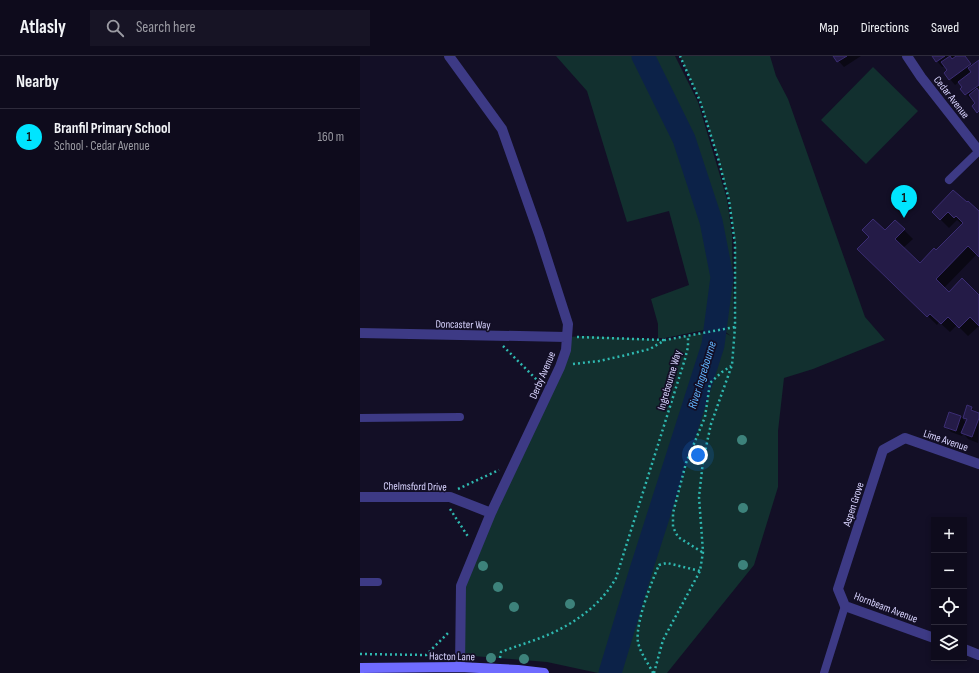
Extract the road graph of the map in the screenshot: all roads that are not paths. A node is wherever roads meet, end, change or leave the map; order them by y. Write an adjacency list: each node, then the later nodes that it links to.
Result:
1 (449, 56): 6 (street, Derby Avenue)
2 (907, 56): 3 (street, Cedar Avenue)
3 (979, 151): 4 (lane)
4 (948, 180)
5 (360, 333): 6 (street, Doncaster Way)
6 (566, 338): 12 (street, Derby Avenue)
7 (460, 417): 8 (lane)
8 (360, 418)
9 (905, 438): 10 (street, Lime Avenue); 15 (street, Aspen Grove)
10 (979, 464)
11 (360, 497): 12 (street, Chelmsford Drive)
12 (491, 513): 20 (street, Derby Avenue)
13 (360, 582): 14 (lane)
14 (378, 582)
15 (838, 589): 16 (street, Hornbeam Avenue)
16 (845, 606): 17 (street, Hornbeam Avenue); 24 (lane)
17 (931, 637)
18 (967, 650): 19 (street)
19 (979, 655)
20 (460, 667): 21 (street, Hacton Lane); 22 (street, Hacton Lane)
21 (360, 668)
22 (518, 672): 23 (street, Hacton Lane)
23 (544, 673)
24 (824, 673)

